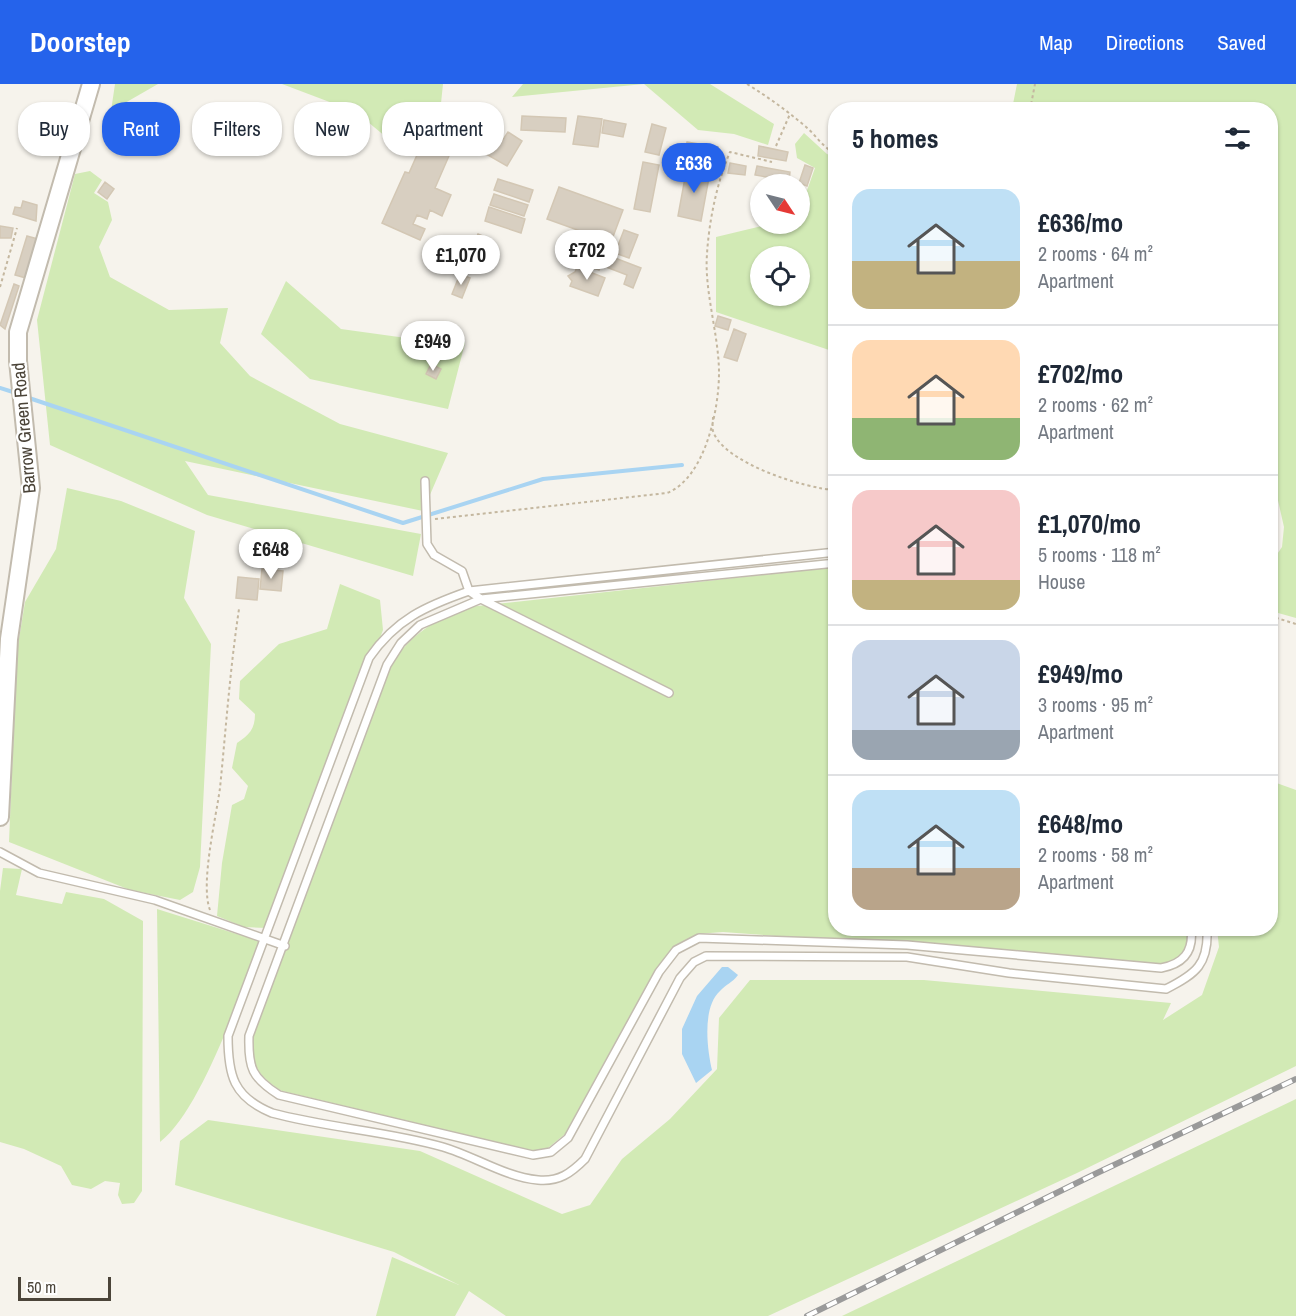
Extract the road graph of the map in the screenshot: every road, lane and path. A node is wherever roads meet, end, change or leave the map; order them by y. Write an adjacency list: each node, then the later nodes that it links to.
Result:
1 (91, 84): 23 (street, Barrow Green Road)
2 (747, 84): 5 (path)
3 (1035, 84): 4 (path)
4 (1032, 102)
5 (790, 114): 6 (path); 7 (path)
6 (776, 146)
7 (828, 150)
8 (772, 162): 11 (path)
9 (17, 228): 10 (path)
10 (0, 287)
11 (713, 415): 13 (path); 14 (path)
12 (425, 481): 14 (lane)
13 (828, 490)
14 (425, 520): 17 (lane)
15 (828, 553): 17 (lane)
16 (828, 564): 18 (lane)
17 (469, 591): 18 (lane); 28 (lane)
18 (481, 599): 22 (lane); 29 (lane)
19 (239, 609): 25 (path)
20 (1278, 618): 21 (path)
21 (1296, 624)
22 (669, 693)
23 (0, 817)
24 (0, 852): 25 (lane)
25 (218, 922): 28 (lane)
26 (1191, 936): 29 (lane)
27 (1207, 936): 28 (lane)
28 (264, 938): 29 (lane)
29 (285, 946)

